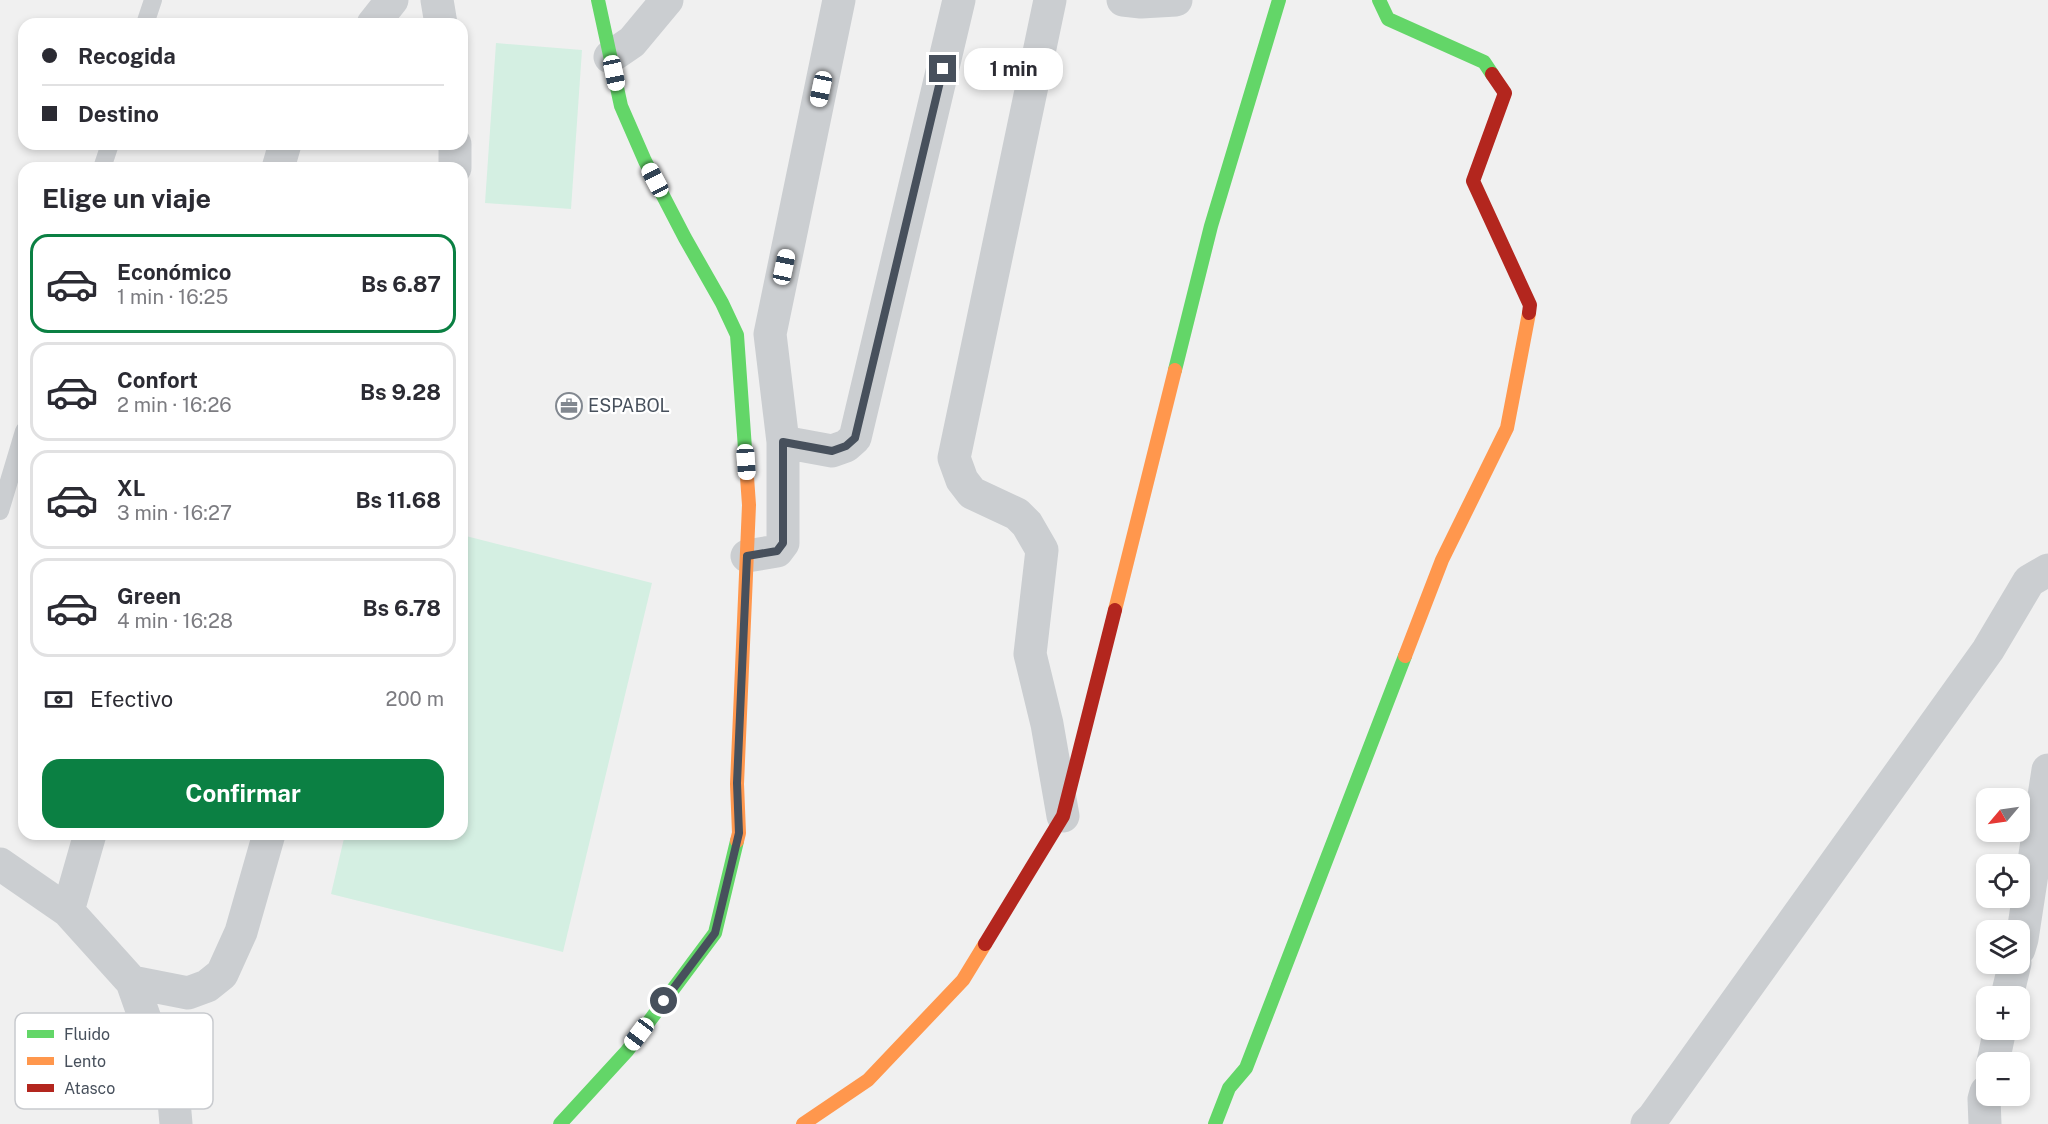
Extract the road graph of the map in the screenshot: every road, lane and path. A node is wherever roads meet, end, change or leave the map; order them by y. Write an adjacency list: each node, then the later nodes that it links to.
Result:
1 (153, 0): 13 (lane)
2 (392, 0): 14 (street)
3 (437, 0): 15 (street)
4 (598, 0): 16 (street)
5 (667, 0): 16 (street)
6 (839, 0): 17 (street)
7 (959, 0): 17 (street)
8 (1050, 0): 23 (street)
9 (1123, 0): 10 (street)
10 (1176, 0)
11 (1279, 0): 23 (street)
12 (1379, 0): 36 (street)
13 (148, 18)
14 (378, 18)
15 (440, 18)
16 (610, 57): 20 (street)
17 (783, 442): 20 (street)
18 (18, 451): 19 (lane)
19 (0, 511)
20 (747, 556): 34 (street)
21 (2048, 570): 37 (street)
22 (2048, 770): 28 (street)
23 (1063, 816): 35 (street)
24 (88, 840): 27 (street)
25 (267, 840): 29 (street)
26 (0, 864): 27 (street)
27 (68, 911): 29 (street)
28 (2025, 920)
29 (132, 982): 30 (street)
30 (143, 1013)
31 (1984, 1106): 38 (street)
32 (175, 1109): 33 (street)
33 (176, 1124)
34 (560, 1124)
35 (803, 1124)
36 (1215, 1124)
37 (1647, 1124)
38 (1986, 1124)

